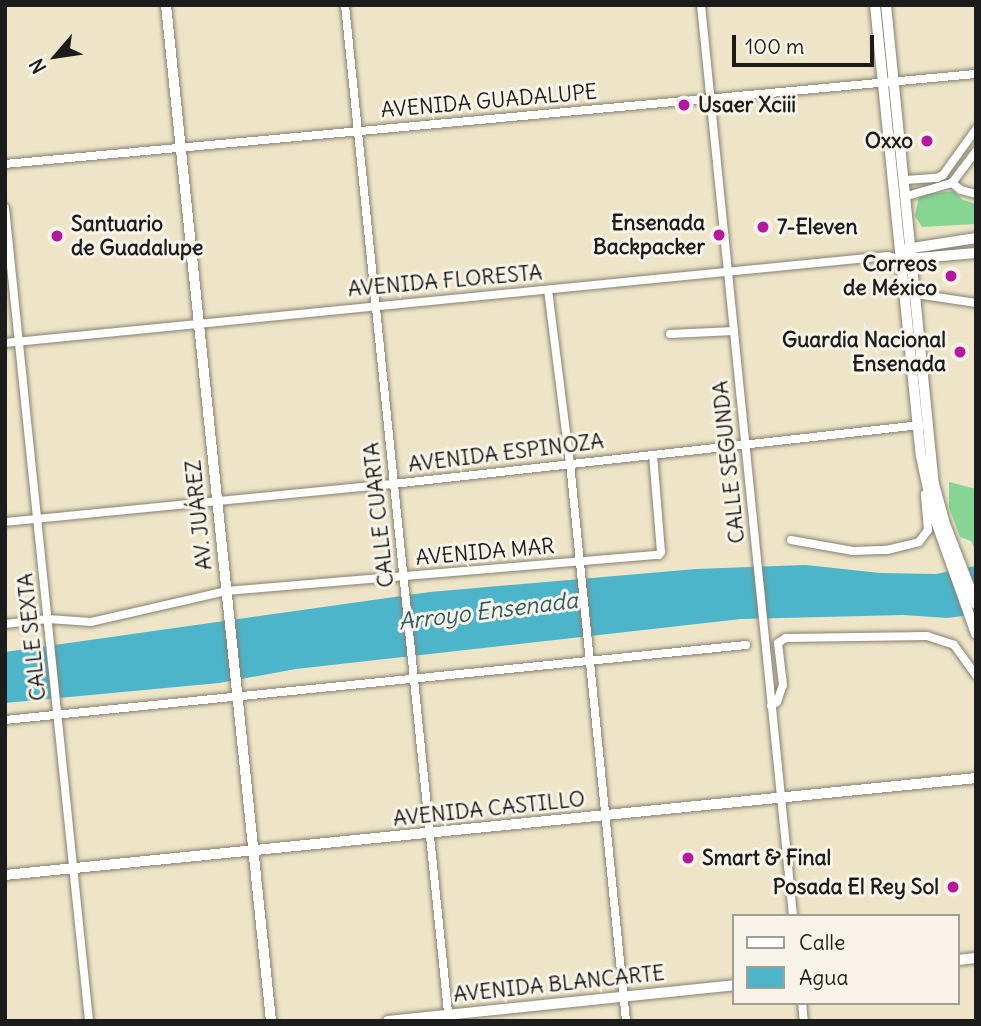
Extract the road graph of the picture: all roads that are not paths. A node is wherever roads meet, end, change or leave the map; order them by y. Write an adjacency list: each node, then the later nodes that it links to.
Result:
1 (166, 5): 11 (main road, AV. JUÁREZ)
2 (345, 5): 10 (street, CALLE CUARTA)
3 (701, 5): 8 (street, CALLE SEGUNDA)
4 (875, 5): 7 (main road)
5 (886, 5): 7 (main road)
6 (976, 74): 7 (street, AVENIDA GUADALUPE)
7 (888, 82): 8 (street, AVENIDA GUADALUPE); 14 (main road); 21 (main road)
8 (710, 98): 10 (street, AVENIDA GUADALUPE); 22 (street, CALLE SEGUNDA)
9 (976, 130): 14 (street)
10 (358, 131): 11 (street, AVENIDA GUADALUPE); 26 (street, CALLE CUARTA)
11 (181, 147): 13 (street, AVENIDA GUADALUPE); 27 (main road, AV. JUÁREZ)
12 (976, 150): 15 (street)
13 (5, 164)
14 (905, 180): 17 (main road)
15 (952, 183): 16 (street); 17 (street)
16 (976, 194)
17 (906, 196): 21 (main road)
18 (5, 208): 30 (street, CALLE SEXTA)
19 (976, 238): 21 (main road, AVENIDA FLORESTA)
20 (976, 253): 21 (main road, AVENIDA FLORESTA)
21 (906, 254): 22 (street, AVENIDA FLORESTA); 24 (main road); 32 (main road)
22 (728, 272): 23 (street, AVENIDA FLORESTA); 28 (street, CALLE SEGUNDA)
23 (548, 290): 26 (street, AVENIDA FLORESTA); 35 (street)
24 (916, 294): 25 (street); 32 (main road)
25 (976, 303)
26 (375, 306): 27 (street, AVENIDA FLORESTA); 36 (street, CALLE CUARTA)
27 (198, 324): 30 (street, AVENIDA FLORESTA); 38 (main road, AV. JUÁREZ)
28 (734, 331): 29 (street); 33 (street, CALLE SEGUNDA)
29 (670, 334)
30 (19, 341): 31 (street, AVENIDA FLORESTA); 39 (street, CALLE SEXTA)
31 (5, 343)
32 (922, 425): 33 (street, AVENIDA ESPINOZA); 37 (main road)
33 (745, 446): 34 (street, AVENIDA ESPINOZA); 55 (street, CALLE SEGUNDA)
34 (653, 455): 35 (street, AVENIDA ESPINOZA); 43 (street, AVENIDA MAR)
35 (570, 463): 36 (street, AVENIDA ESPINOZA); 43 (street)
36 (393, 484): 38 (street, AVENIDA ESPINOZA); 44 (street, CALLE CUARTA)
37 (931, 484): 41 (main road); 42 (street)
38 (217, 502): 39 (street, AVENIDA ESPINOZA); 45 (main road, AV. JUÁREZ)
39 (37, 519): 40 (street, AVENIDA ESPINOZA); 47 (street, CALLE SEXTA)
40 (5, 522)
41 (945, 538): 46 (main road); 49 (main road)
42 (791, 540)
43 (579, 564): 44 (street, AVENIDA MAR); 51 (street)
44 (403, 577): 45 (street, AVENIDA MAR); 53 (street, CALLE CUARTA)
45 (226, 591): 47 (street, AVENIDA MAR); 54 (main road, AV. JUÁREZ)
46 (976, 604)
47 (48, 623): 48 (street, AVENIDA MAR); 56 (street, CALLE SEXTA)
48 (5, 624)
49 (976, 634)
50 (747, 645): 51 (street)
51 (588, 654): 53 (street); 60 (street)
52 (976, 675): 55 (street)
53 (412, 679): 54 (street); 61 (street, CALLE CUARTA)
54 (237, 697): 56 (street); 62 (main road, AV. JUÁREZ)
55 (771, 706): 59 (street, CALLE SEGUNDA)
56 (57, 712): 57 (street); 63 (street, CALLE SEXTA)
57 (5, 720)
58 (976, 778): 59 (main road, AVENIDA CASTILLO)
59 (780, 799): 60 (main road, AVENIDA CASTILLO); 65 (street, CALLE SEGUNDA)
60 (605, 817): 61 (main road, AVENIDA CASTILLO); 67 (street)
61 (429, 835): 62 (main road, AVENIDA CASTILLO); 68 (street, CALLE CUARTA)
62 (253, 852): 63 (main road, AVENIDA CASTILLO); 70 (main road, AV. JUÁREZ)
63 (74, 869): 64 (main road, AVENIDA CASTILLO); 69 (street, CALLE SEXTA)
64 (5, 875)
65 (793, 914)
66 (732, 985): 67 (main road, AVENIDA BLANCARTE)
67 (623, 997): 68 (main road, AVENIDA BLANCARTE); 72 (street)
68 (449, 1018): 71 (main road, AVENIDA BLANCARTE)
69 (89, 1021)
70 (271, 1021)
71 (388, 1021)
72 (626, 1021)

